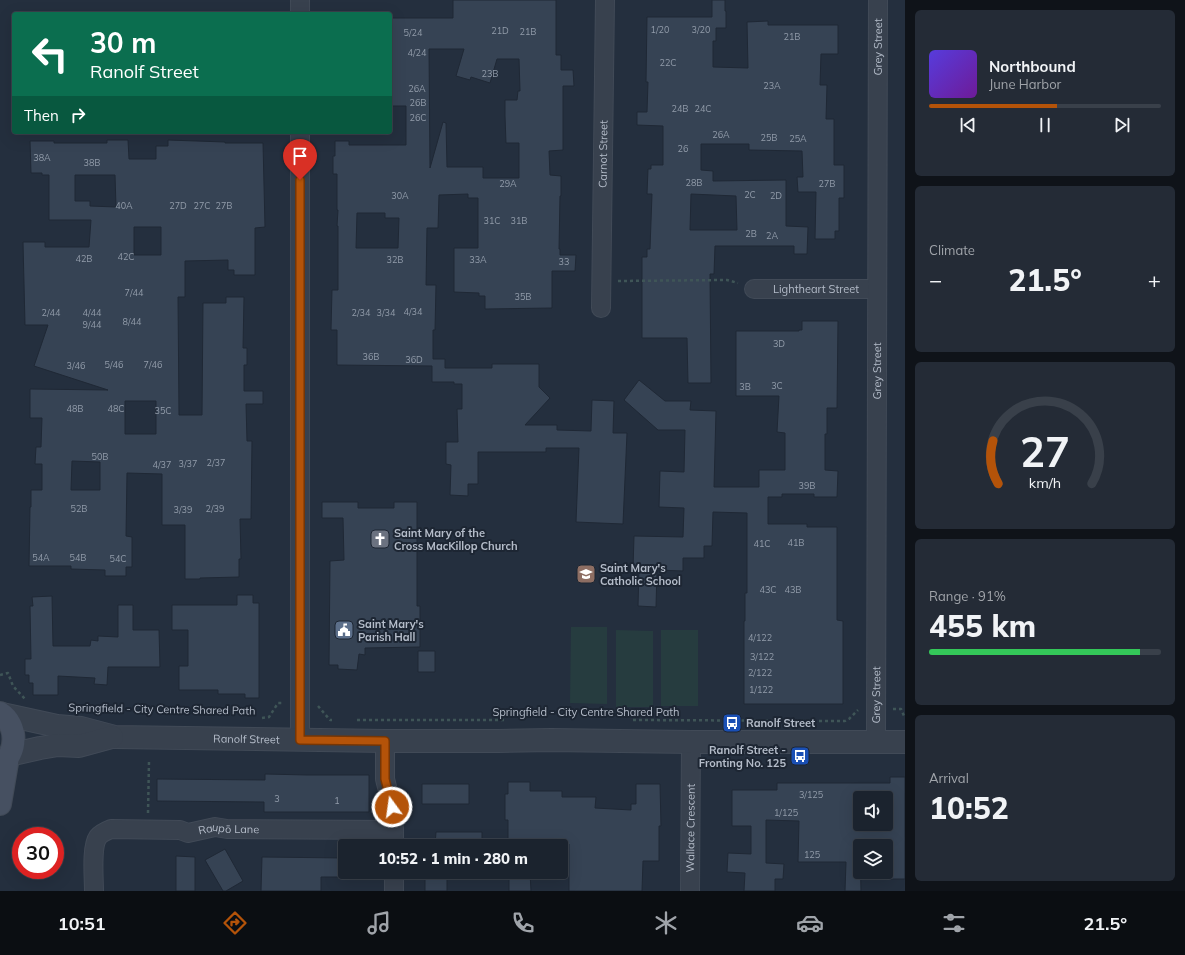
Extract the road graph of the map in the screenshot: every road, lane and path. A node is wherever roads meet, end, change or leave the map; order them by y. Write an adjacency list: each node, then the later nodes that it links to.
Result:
1 (300, 0): 4 (street)
2 (605, 0): 6 (street, Carnot Street)
3 (878, 0): 8 (street, Grey Street)
4 (300, 12)
5 (300, 134): 24 (street)
6 (601, 282): 7 (path); 9 (street, Carnot Street)
7 (754, 289): 8 (street, Lightheart Street)
8 (877, 289): 27 (street, Grey Street)
9 (601, 308)
10 (0, 674): 11 (path)
11 (28, 702)
12 (286, 703): 17 (path, Springfield - City Centre Shared Path)
13 (316, 703): 19 (path)
14 (1, 709): 23 (street, Ranolf Street); 29 (main road)
15 (859, 710): 22 (path, Springfield - City Centre Shared Path)
16 (887, 710): 18 (path)
17 (256, 718)
18 (905, 718)
19 (338, 720)
20 (354, 720): 21 (path, Springfield - City Centre Shared Path)
21 (504, 720)
22 (631, 720)
23 (115, 737): 24 (street, Ranolf Street); 29 (street, Ranolf Street)
24 (300, 740): 25 (street, Ranolf Street)
25 (385, 741): 26 (street, Ranolf Street); 33 (street)
26 (691, 742): 27 (street, Ranolf Street); 37 (street, Wallace Crescent)
27 (876, 742): 28 (street, Ranolf Street)
28 (905, 742)
29 (6, 759): 31 (main road)
30 (149, 761): 32 (path)
31 (0, 804)
32 (148, 819)
33 (394, 838): 35 (street, Raupō Lane)
34 (394, 879): 36 (street)
35 (94, 891)
36 (394, 891)
37 (690, 891)

